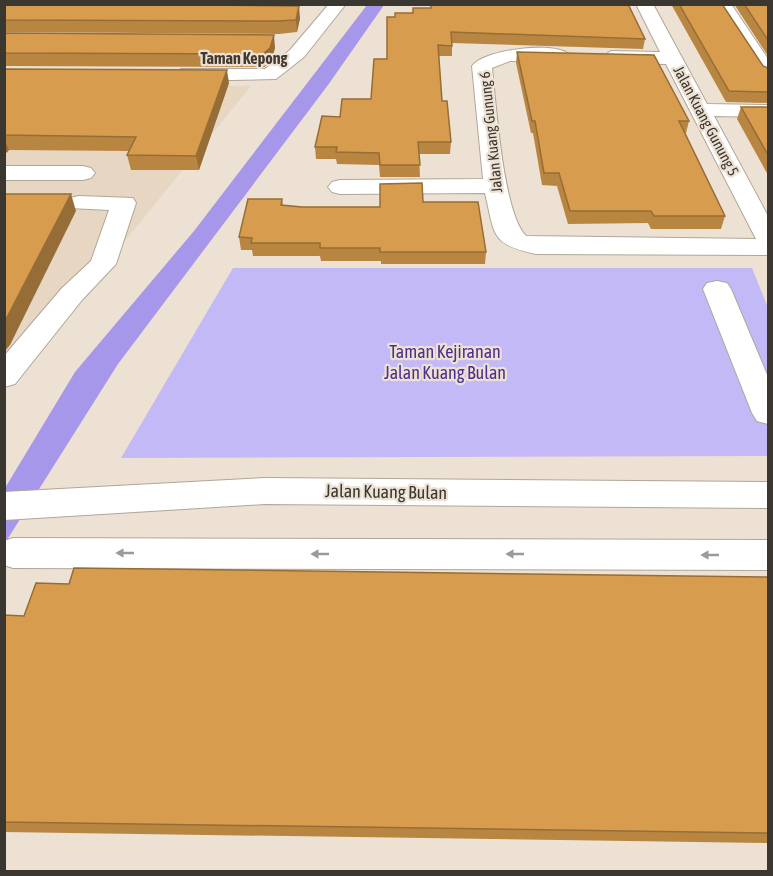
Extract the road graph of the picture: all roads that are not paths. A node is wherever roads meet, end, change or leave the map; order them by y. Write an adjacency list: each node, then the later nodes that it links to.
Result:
1 (644, 4): 7 (street, Jalan Kuang Gunung 5)
2 (722, 4): 8 (street)
3 (336, 8): 4 (street); 6 (street)
4 (310, 11)
5 (283, 41): 6 (street)
6 (307, 41): 9 (street)
7 (672, 58): 10 (street, Jalan Kuang Gunung 5); 14 (street, Jalan Kuang Gunung 6)
8 (768, 72)
9 (166, 75)
10 (698, 110): 11 (street); 17 (street, Jalan Kuang Gunung 5)
11 (768, 111)
12 (4, 173): 13 (street)
13 (83, 173)
14 (495, 186): 15 (street); 18 (street, Jalan Kuang Gunung 6)
15 (340, 187)
16 (79, 203): 21 (street)
17 (768, 238)
18 (768, 247)
19 (717, 289): 20 (street)
20 (757, 357): 22 (street)
21 (4, 377)
22 (768, 413)
23 (768, 495): 24 (street, Jalan Kuang Bulan)
24 (41, 505): 25 (street, Jalan Kuang Bulan); 27 (street)
25 (4, 506)
26 (768, 555): 27 (street, one-way to 27)
27 (9, 559)

